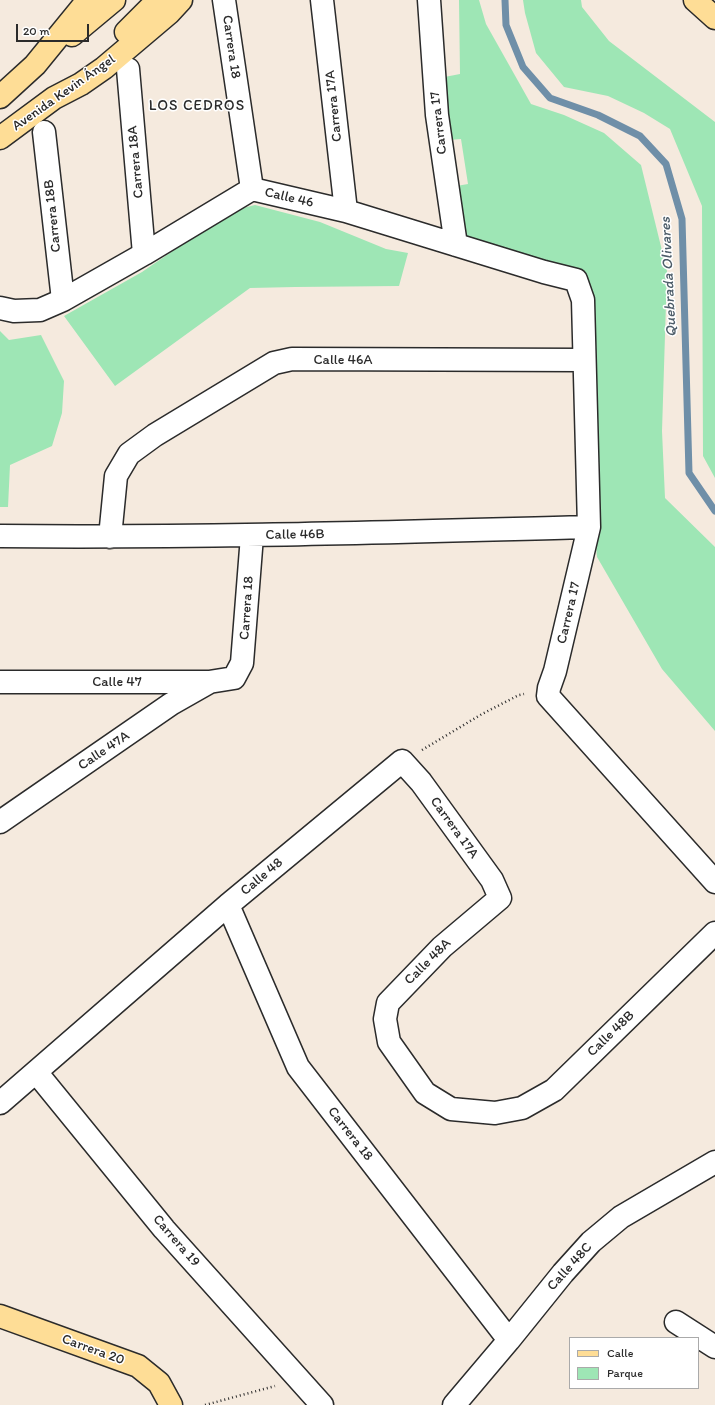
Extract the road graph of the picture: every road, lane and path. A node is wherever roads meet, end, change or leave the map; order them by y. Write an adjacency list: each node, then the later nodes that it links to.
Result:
1 (88, 0): 10 (main road)
2 (114, 0): 10 (main road)
3 (158, 0): 13 (main road)
4 (181, 0): 13 (main road, Avenida Kevin Ángel)
5 (224, 0): 16 (street, Carrera 18)
6 (322, 0): 17 (street, Carrera 17A)
7 (429, 0): 18 (street, Carrera 17)
8 (695, 0): 9 (main road)
9 (715, 18)
10 (35, 65): 12 (main road)
11 (128, 69): 19 (street, Carrera 18A)
12 (0, 97)
13 (54, 98): 15 (main road, Avenida Kevin Ángel)
14 (44, 132): 21 (street, Carrera 18B)
15 (0, 138)
16 (252, 189): 17 (street, Calle 46); 19 (street, Calle 46)
17 (346, 211): 18 (street, Calle 46)
18 (456, 245): 20 (street, Calle 46)
19 (144, 254): 21 (street, Calle 46)
20 (576, 280): 23 (street, Carrera 17)
21 (63, 300): 22 (street, Calle 46)
22 (0, 308)
23 (584, 360): 24 (street, Carrera 17); 27 (street, Calle 46A)
24 (589, 527): 26 (street, Calle 46B); 31 (street, Carrera 17)
25 (0, 536): 27 (street, Calle 46B)
26 (252, 536): 27 (street, Calle 46B); 28 (street, Carrera 18)
27 (110, 537)
28 (234, 678): 30 (street, Calle 47)
29 (0, 682): 30 (street, Calle 47)
30 (209, 682): 33 (street, Calle 47A)
31 (549, 688): 32 (path); 34 (street)
32 (402, 761): 35 (street, Carrera 17A); 36 (street, Calle 48)
33 (0, 822)
34 (715, 882)
35 (500, 898): 40 (street, Calle 48A)
36 (228, 905): 38 (street, Calle 48); 46 (street, Carrera 18)
37 (715, 933): 40 (street, Calle 48B)
38 (36, 1072): 39 (street, Calle 48); 48 (street, Carrera 19)
39 (0, 1103)
40 (495, 1113)
41 (715, 1162): 46 (street, Calle 48C)
42 (0, 1316): 49 (main road, Carrera 20)
43 (676, 1322): 44 (street)
44 (698, 1337)
45 (699, 1337): 47 (street)
46 (509, 1340): 52 (street, Calle 48C)
47 (715, 1348)
48 (300, 1381): 50 (path); 51 (street, Carrera 19)
49 (171, 1405)
50 (205, 1405)
51 (322, 1405)
52 (454, 1405)

